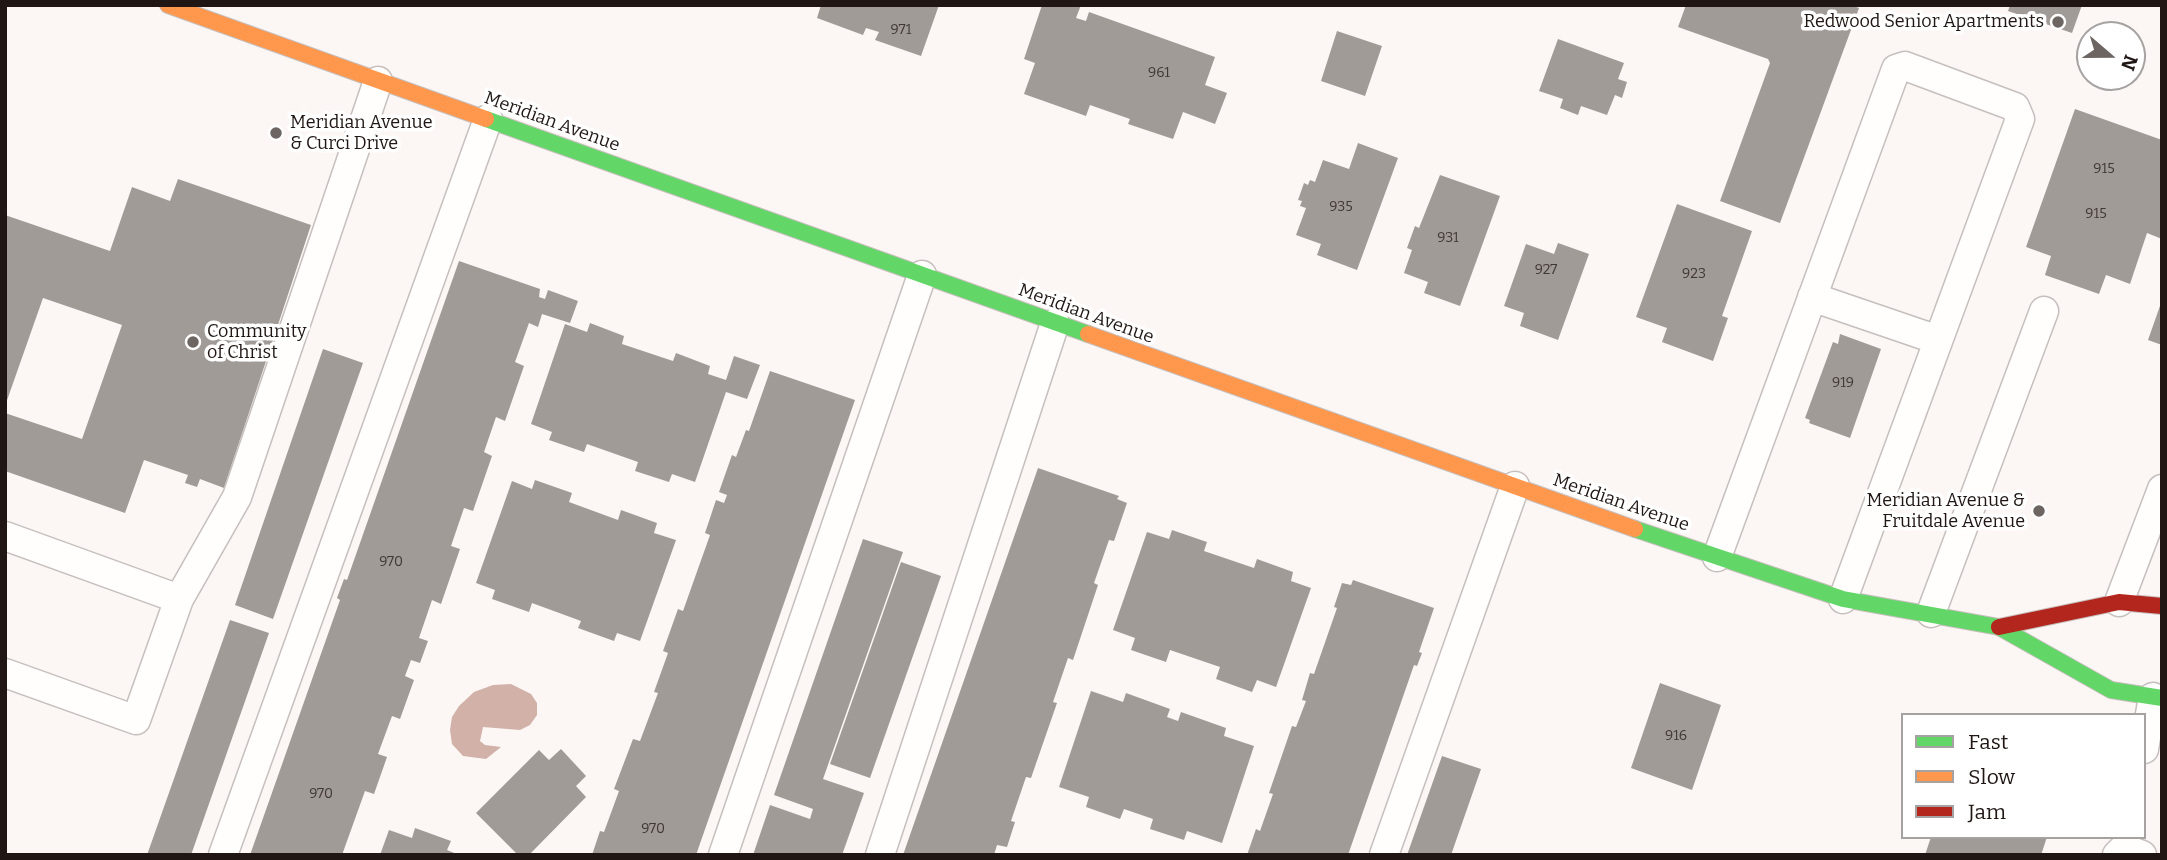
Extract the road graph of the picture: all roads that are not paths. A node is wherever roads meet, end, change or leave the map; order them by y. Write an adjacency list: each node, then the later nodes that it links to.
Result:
1 (168, 5): 2 (main road, Meridian Avenue)
2 (378, 81): 3 (main road, Meridian Avenue); 13 (lane)
3 (488, 119): 4 (main road, Meridian Avenue); 22 (lane)
4 (922, 275): 7 (main road, Meridian Avenue); 23 (lane)
5 (1812, 297): 8 (lane); 8 (lane); 12 (lane)
6 (2044, 311): 17 (lane)
7 (1055, 323): 9 (main road, Meridian Avenue); 24 (lane)
8 (1938, 340): 14 (lane)
9 (1515, 486): 12 (main road, Meridian Avenue); 25 (lane)
10 (2162, 489): 15 (lane)
11 (5, 536): 13 (lane)
12 (1717, 557): 14 (main road, Meridian Avenue)
13 (179, 598): 19 (lane)
14 (1843, 599): 17 (main road, Meridian Avenue)
15 (2119, 602): 16 (main road, Meridian Avenue); 18 (main road, Meridian Avenue)
16 (2162, 606)
17 (1931, 613): 18 (main road, Meridian Avenue)
18 (1999, 627): 20 (main road, Meridian Avenue)
19 (5, 673)
20 (2157, 697): 21 (lane)
21 (2146, 741)
22 (223, 855)
23 (723, 855)
24 (880, 855)
25 (1384, 855)

